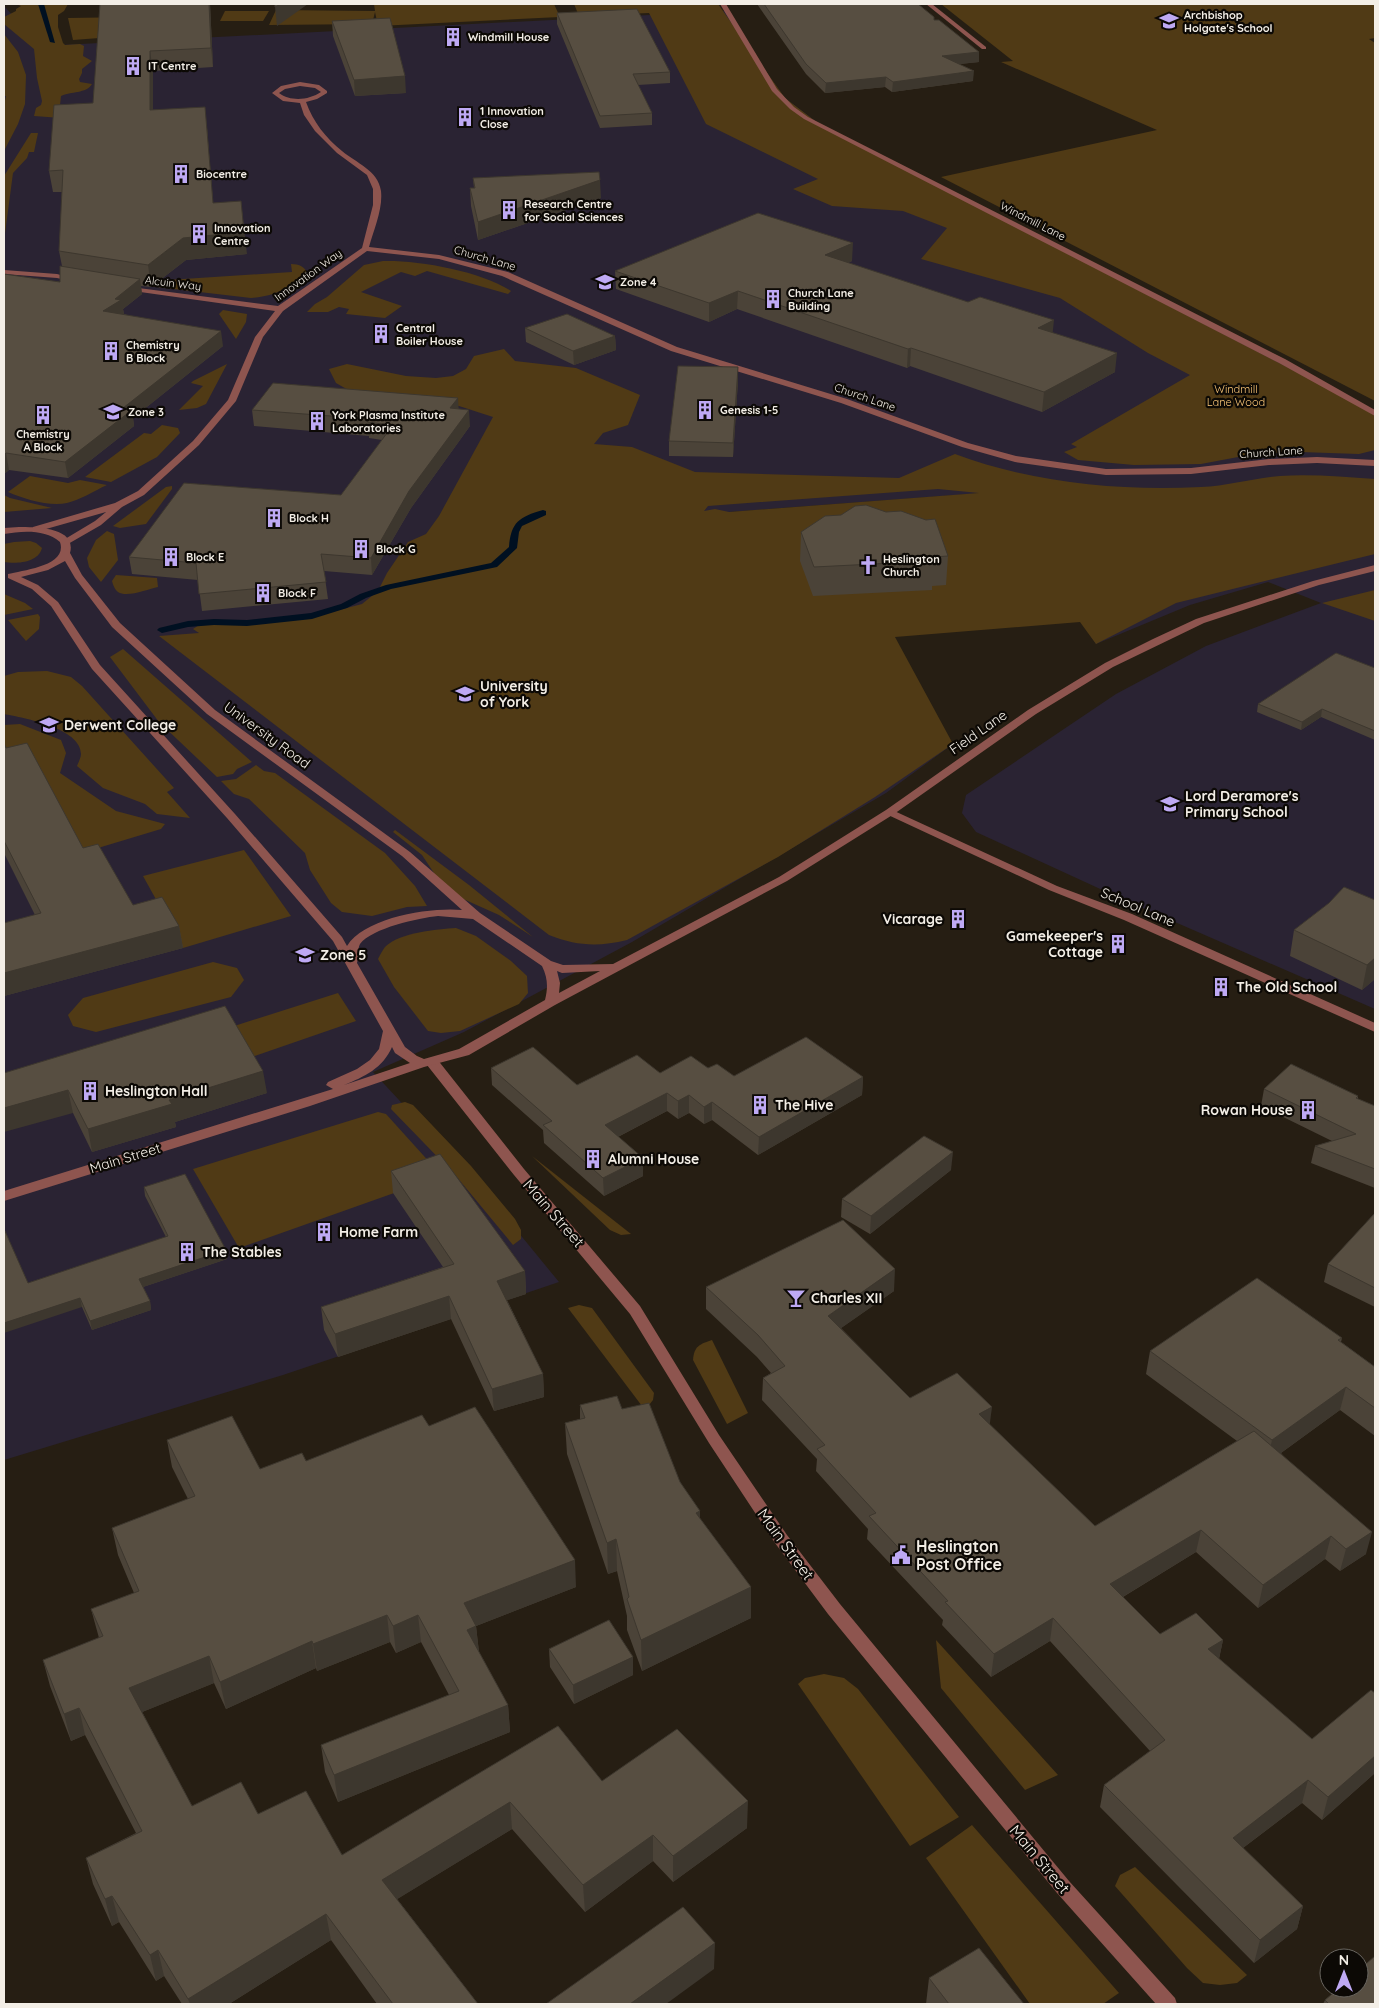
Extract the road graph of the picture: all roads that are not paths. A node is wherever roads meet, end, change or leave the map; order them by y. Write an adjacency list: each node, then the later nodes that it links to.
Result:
1 (723, 4): 12 (street, Windmill Lane)
2 (930, 4): 3 (street)
3 (956, 26): 4 (street); 5 (street)
4 (947, 27)
5 (984, 48)
6 (302, 100): 6 (street); 7 (street)
7 (365, 249): 11 (street, Innovation Way); 13 (street, Church Lane)
8 (4, 272): 9 (street)
9 (88, 282)
10 (114, 287): 11 (street, Alcuin Way)
11 (280, 309): 14 (street, Innovation Way)
12 (1375, 413)
13 (1375, 463)
14 (119, 505): 15 (street, Innovation Way); 17 (street, Innovation Way)
15 (36, 529): 16 (street); 17 (street)
16 (4, 531)
17 (65, 548): 19 (street, Innovation Way); 21 (street, University Road)
18 (1375, 568): 20 (street, Field Lane)
19 (7, 576): 22 (street)
20 (890, 812): 24 (street, Field Lane); 26 (street, School Lane)
21 (476, 916): 22 (street, University Road); 23 (street, University Road)
22 (352, 962): 27 (street)
23 (547, 964): 24 (street, Field Lane); 25 (street)
24 (618, 966): 25 (street, Field Lane)
25 (550, 1002): 28 (street)
26 (1375, 1028)
27 (389, 1032): 28 (street); 29 (street, Main Street)
28 (428, 1062): 29 (street, Main Street); 31 (street, Main Street)
29 (247, 1121): 30 (street, Main Street)
30 (4, 1196)
31 (1168, 2004)

